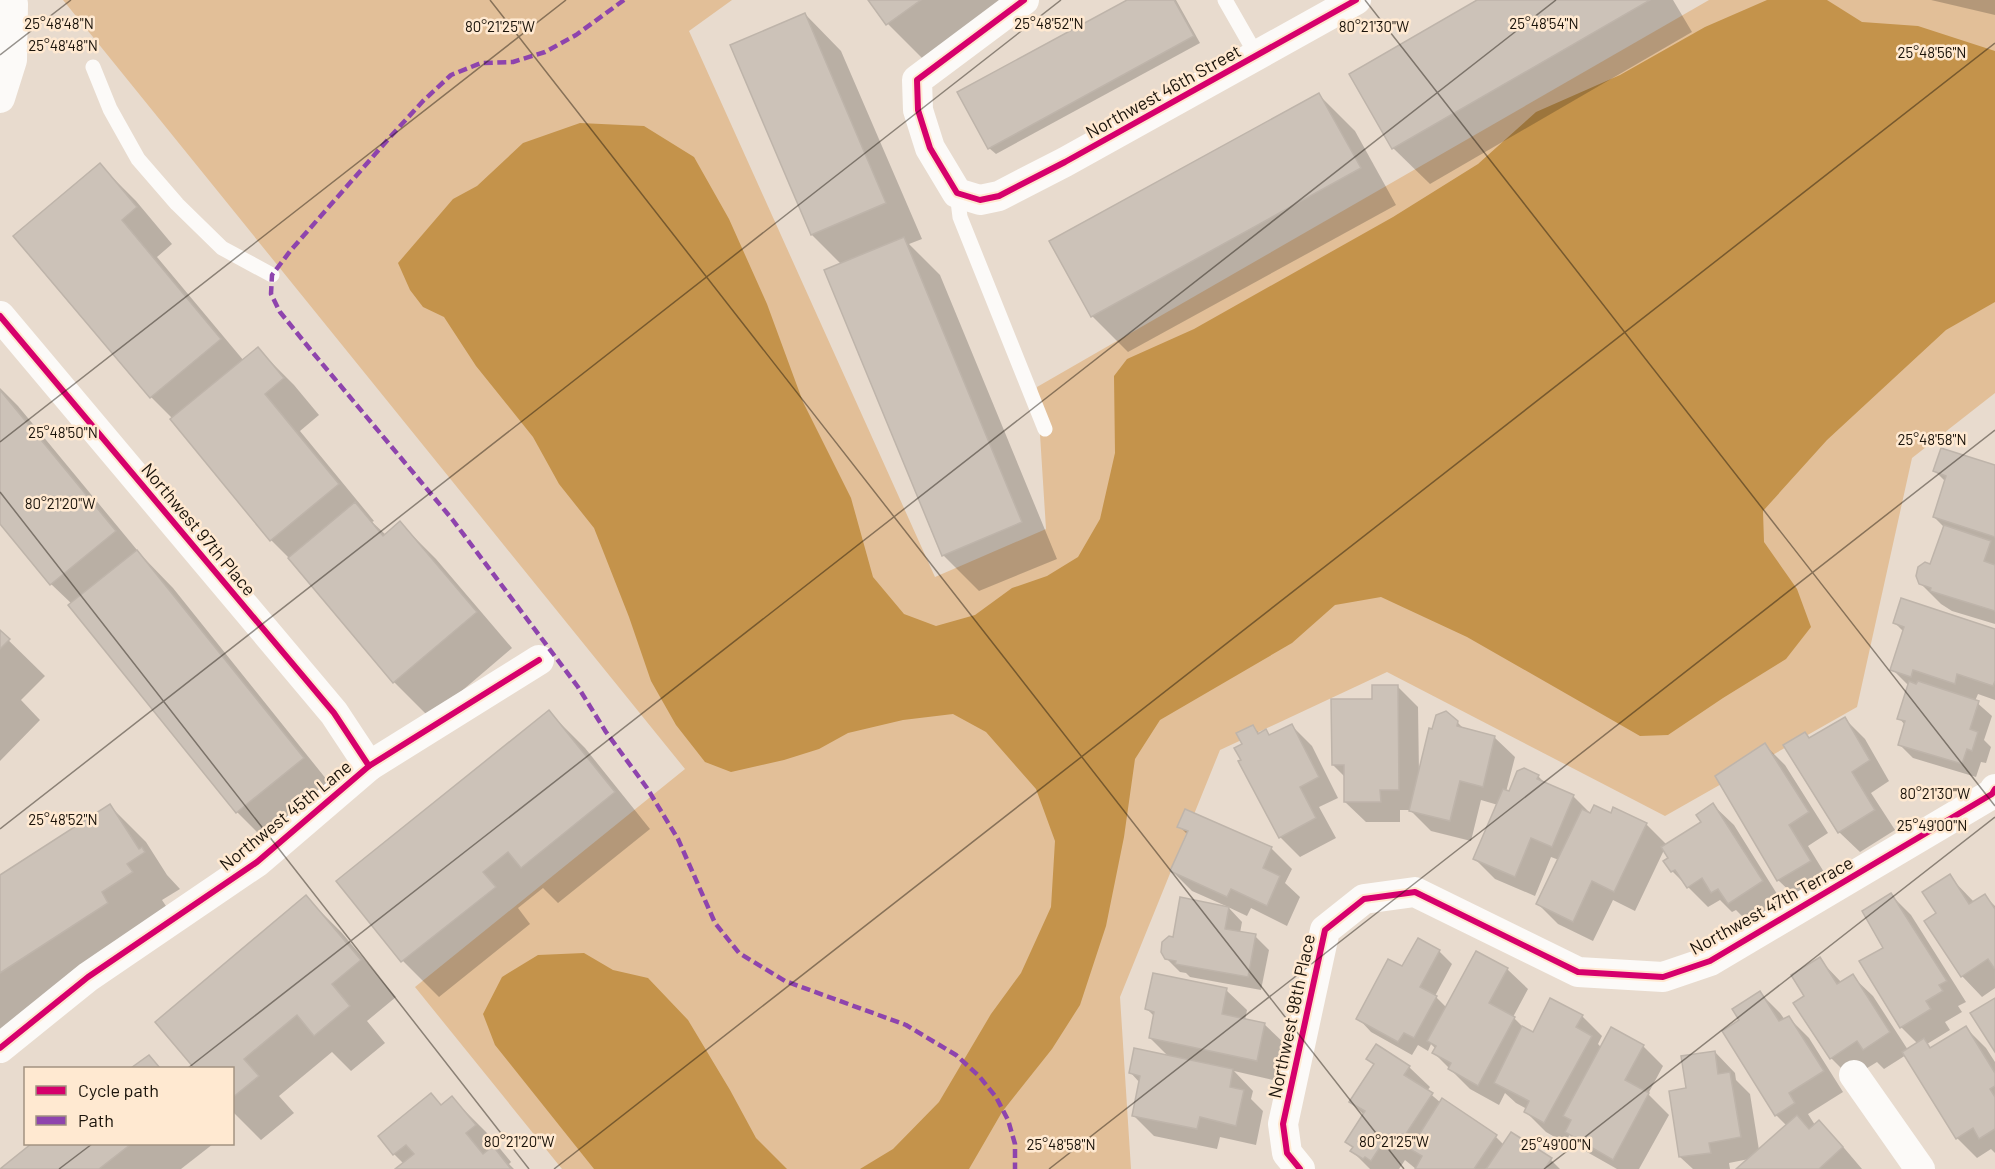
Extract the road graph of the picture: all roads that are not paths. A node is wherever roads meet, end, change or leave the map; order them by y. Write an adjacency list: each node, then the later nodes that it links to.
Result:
1 (11, 0): 7 (street)
2 (1024, 0): 8 (street)
3 (1225, 0): 5 (lane)
4 (1356, 0): 5 (street, Northwest 46th Street)
5 (1257, 56): 8 (street, Northwest 46th Street)
6 (93, 67): 9 (lane)
7 (0, 99)
8 (969, 196): 11 (lane)
9 (272, 275)
10 (0, 316): 13 (street, Northwest 97th Place)
11 (1045, 429)
12 (538, 660): 13 (street, Northwest 45th Lane)
13 (369, 765): 16 (street, Northwest 45th Lane)
14 (1995, 789): 15 (street, Northwest 47th Terrace)
15 (1415, 892): 18 (street, Northwest 98th Place)
16 (0, 1048)
17 (1854, 1075): 19 (street)
18 (1300, 1169)
19 (1920, 1169)

